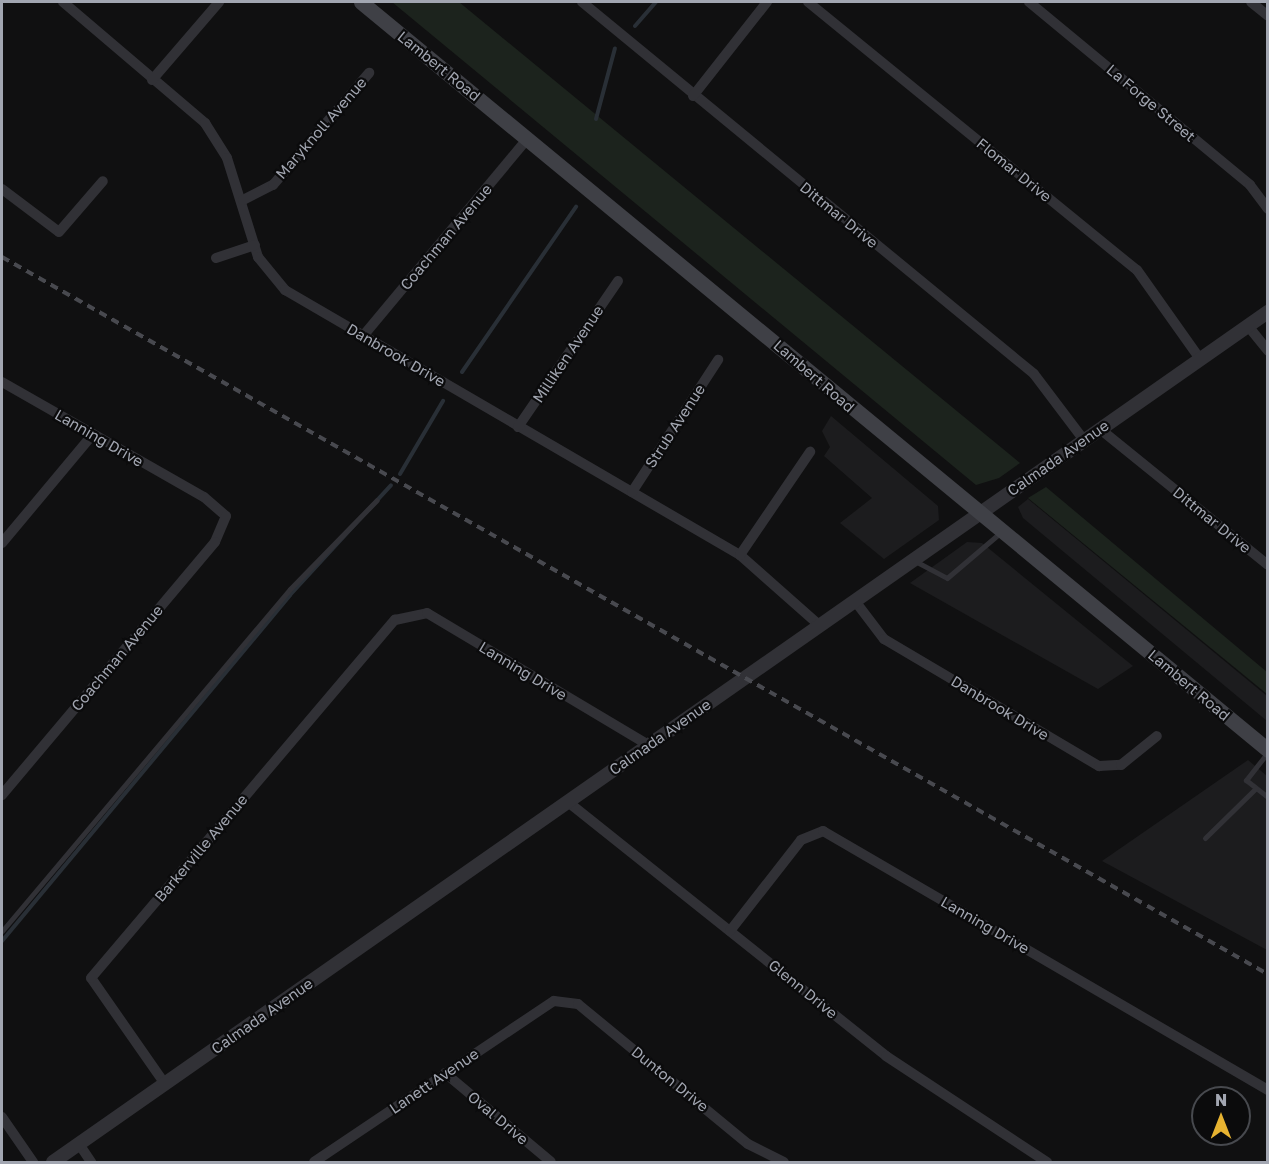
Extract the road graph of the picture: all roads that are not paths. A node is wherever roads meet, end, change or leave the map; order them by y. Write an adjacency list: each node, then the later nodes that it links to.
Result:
1 (63, 2): 11 (street, Danbrook Drive)
2 (219, 2): 11 (street)
3 (361, 2): 13 (main road, Lambert Road)
4 (582, 2): 12 (street, Dittmar Drive)
5 (767, 2): 12 (street)
6 (807, 2): 25 (street, Flomar Drive)
7 (1029, 2): 17 (street, La Forge Street)
8 (1251, 2): 9 (street)
9 (1268, 15)
10 (369, 73): 16 (street, Maryknoll Avenue)
11 (152, 80): 16 (street, Danbrook Drive)
12 (693, 96): 31 (street, Dittmar Drive)
13 (528, 138): 23 (street, Coachman Avenue); 35 (main road, Lambert Road)
14 (104, 181): 15 (street)
15 (2, 189)
16 (243, 200): 18 (street, Danbrook Drive)
17 (1268, 209)
18 (255, 245): 19 (street); 23 (street, Danbrook Drive)
19 (216, 258)
20 (618, 281): 28 (street, Milliken Avenue)
21 (1268, 312): 22 (street, Calmada Avenue)
22 (1248, 326): 24 (street); 25 (street, Calmada Avenue)
23 (363, 336): 28 (street, Danbrook Drive)
24 (1268, 351)
25 (1200, 359): 29 (street, Calmada Avenue)
26 (718, 360): 33 (street, Strub Avenue)
27 (2, 382): 30 (street, Lanning Drive)
28 (518, 427): 33 (street, Danbrook Drive)
29 (1100, 429): 31 (street, Calmada Avenue); 41 (street, Dittmar Drive)
30 (93, 434): 36 (street, Lanning Drive); 38 (street)
31 (1084, 440): 35 (street, Calmada Avenue)
32 (810, 452): 39 (street)
33 (632, 492): 39 (street, Danbrook Drive)
34 (377, 500): 53 (lane)
35 (979, 512): 37 (main road, Lambert Road); 40 (street, Calmada Avenue)
36 (226, 516): 49 (street, Coachman Avenue)
37 (1002, 530): 40 (lane); 47 (main road, Lambert Road)
38 (2, 543)
39 (740, 555): 44 (street, Danbrook Drive)
40 (914, 560): 42 (street, Calmada Avenue)
41 (1268, 565)
42 (855, 601): 44 (street, Calmada Avenue); 45 (street, Danbrook Drive)
43 (395, 620): 46 (street, Lanning Drive); 57 (street, Barkerville Avenue)
44 (819, 625): 46 (street, Calmada Avenue)
45 (1157, 736)
46 (648, 745): 51 (street, Calmada Avenue)
47 (1268, 751): 48 (lane)
48 (1256, 788): 50 (lane); 52 (lane)
49 (2, 795)
50 (1268, 797)
51 (568, 802): 54 (street, Glenn Drive); 57 (street, Calmada Avenue)
52 (1205, 838)
53 (2, 931)
54 (730, 931): 58 (street, Lanning Drive); 67 (street, Glenn Drive)
55 (554, 1001): 56 (street, Lanett Avenue); 66 (street, Dunton Drive)
56 (445, 1073): 64 (street, Lanett Avenue); 65 (street, Oval Drive)
57 (165, 1084): 60 (street, Calmada Avenue)
58 (1268, 1090)
59 (2, 1117): 61 (street)
60 (79, 1144): 62 (street, Calmada Avenue); 63 (street)
61 (33, 1162)
62 (53, 1162)
63 (91, 1162)
64 (316, 1162)
65 (551, 1162)
66 (784, 1162)
67 (1047, 1162)

